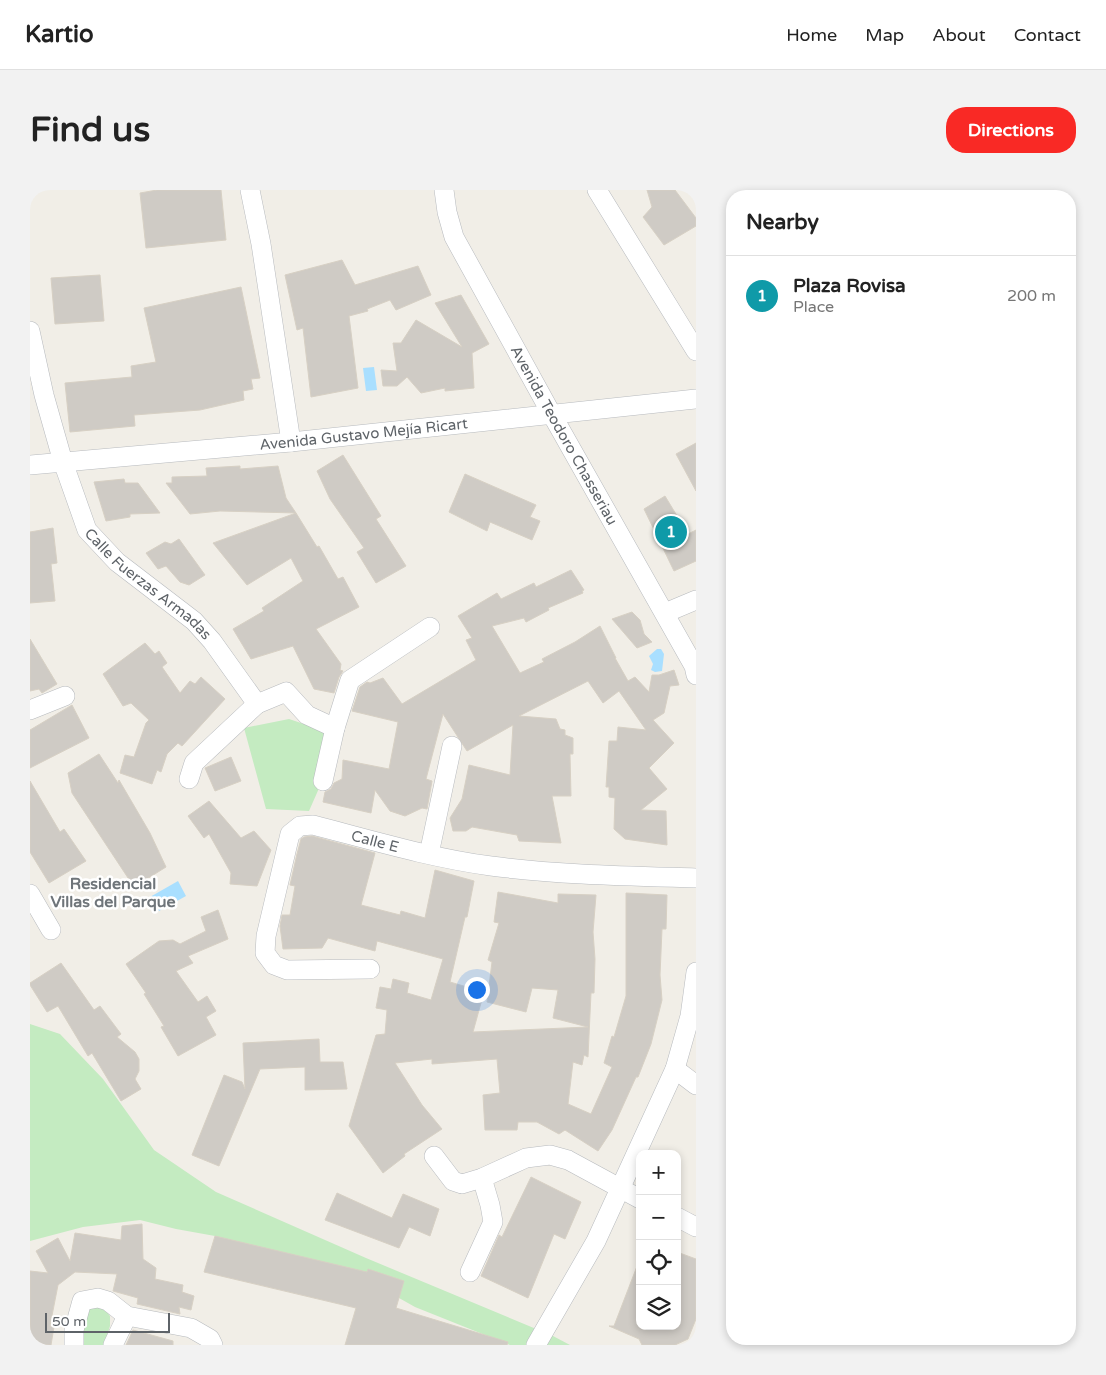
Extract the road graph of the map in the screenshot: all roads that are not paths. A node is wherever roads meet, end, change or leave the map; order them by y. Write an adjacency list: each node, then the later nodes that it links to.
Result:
1 (250, 190): 8 (street)
2 (444, 190): 7 (street, Avenida Teodoro Chasseriau)
3 (597, 190): 5 (street)
4 (30, 331): 9 (street, Calle Fuerzas Armadas)
5 (696, 351)
6 (696, 399): 7 (street, Avenida Gustavo Mejía Ricart)
7 (551, 413): 8 (street, Avenida Gustavo Mejía Ricart); 12 (street, Avenida Teodoro Chasseriau)
8 (291, 442): 9 (street, Avenida Gustavo Mejía Ricart)
9 (63, 462): 10 (street, Avenida Gustavo Mejía Ricart); 16 (street, Calle Fuerzas Armadas)
10 (30, 465)
11 (696, 600): 12 (street)
12 (665, 613): 14 (street, Avenida Teodoro Chasseriau)
13 (430, 627): 18 (street)
14 (696, 675)
15 (64, 696): 17 (street)
16 (257, 704): 18 (street); 20 (street)
17 (30, 710)
18 (335, 728): 21 (street)
19 (452, 746): 22 (street)
20 (189, 779)
21 (323, 781)
22 (429, 854): 23 (street, Calle E); 26 (street, Calle E)
23 (696, 878)
24 (30, 894): 25 (street)
25 (50, 930)
26 (370, 969)
27 (696, 972): 28 (street)
28 (675, 1069): 29 (street); 32 (street)
29 (696, 1085)
30 (434, 1156): 31 (street)
31 (482, 1178): 32 (street); 36 (street)
32 (619, 1188): 33 (street); 41 (street)
33 (636, 1196)
34 (681, 1219): 35 (street)
35 (696, 1226)
36 (470, 1272)
37 (127, 1316): 38 (street); 39 (street); 40 (street)
38 (74, 1345)
39 (113, 1345)
40 (213, 1345)
41 (536, 1345)

